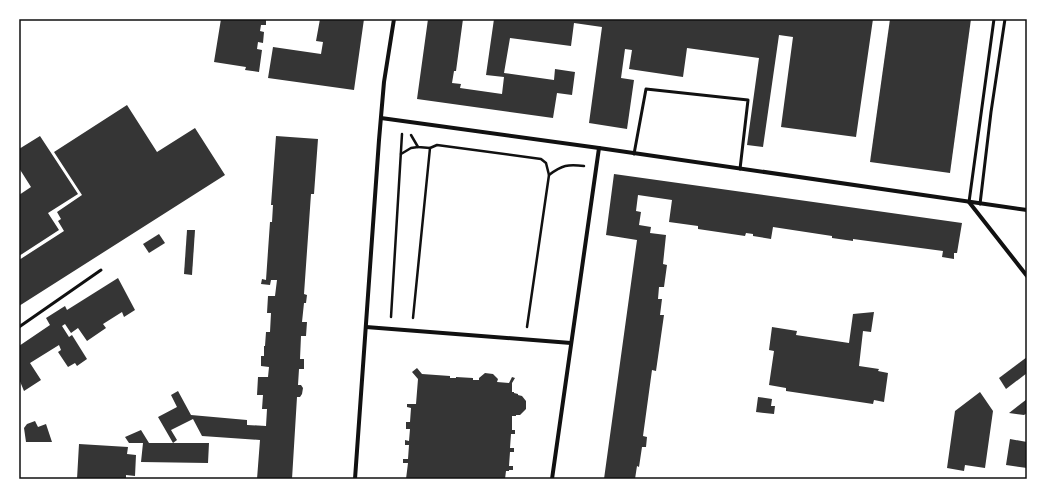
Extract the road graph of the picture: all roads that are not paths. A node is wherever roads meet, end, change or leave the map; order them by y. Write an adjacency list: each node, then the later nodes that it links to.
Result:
1 (394, 19): 4 (street)
2 (994, 19): 8 (lane)
3 (1005, 19): 9 (lane)
4 (381, 118): 5 (street); 13 (street)
5 (599, 148): 6 (street); 15 (street)
6 (634, 154): 7 (street); 7 (lane)
7 (740, 169): 8 (street)
8 (969, 202): 9 (street); 12 (street)
9 (980, 204): 10 (street)
10 (1027, 210)
11 (101, 270): 14 (lane)
12 (1027, 276)
13 (366, 326): 15 (street); 16 (street)
14 (19, 327)
15 (571, 343): 17 (street)
16 (356, 479)
17 (552, 479)

